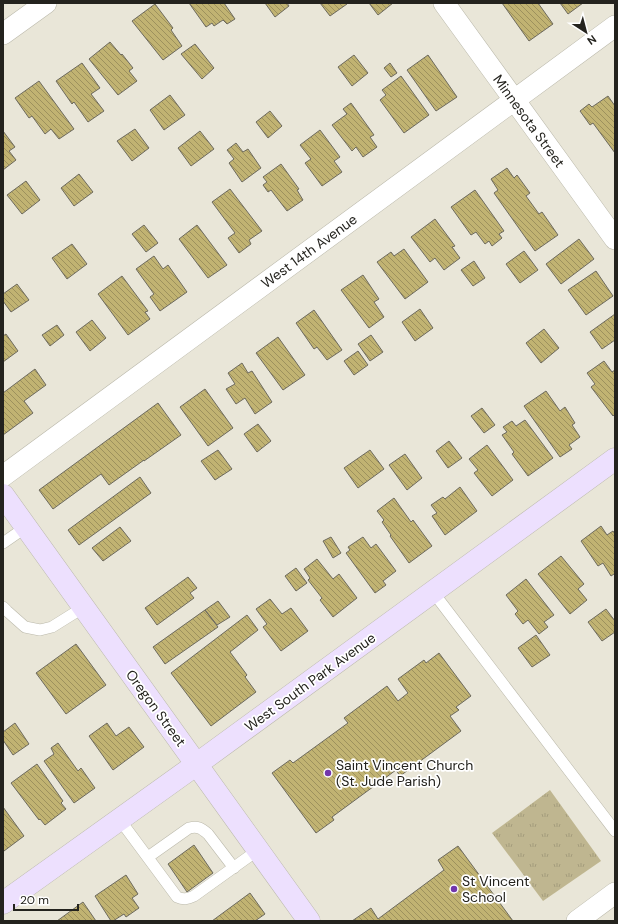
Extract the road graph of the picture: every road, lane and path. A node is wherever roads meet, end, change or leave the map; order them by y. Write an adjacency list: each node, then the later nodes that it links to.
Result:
1 (46, 3): 4 (street)
2 (444, 3): 5 (street, Minnesota Street)
3 (615, 26): 5 (street, West 14th Avenue)
4 (3, 34)
5 (514, 100): 6 (street, Minnesota Street); 8 (street, West 14th Avenue)
6 (615, 239)
7 (615, 459): 12 (main road, West South Park Avenue)
8 (3, 476)
9 (3, 495): 10 (main road, Oregon Street)
10 (26, 527): 11 (lane); 14 (main road, Oregon Street)
11 (3, 543)
12 (433, 592): 15 (main road, West South Park Avenue); 17 (lane)
13 (3, 607): 14 (lane)
14 (84, 607): 15 (main road, Oregon Street)
15 (197, 764): 16 (main road, West South Park Avenue); 18 (main road, Oregon Street)
16 (120, 820): 19 (lane); 22 (main road, West South Park Avenue)
17 (615, 830)
18 (258, 850): 20 (lane); 23 (main road, Oregon Street)
19 (148, 857): 20 (lane); 20 (lane)
20 (234, 868)
21 (615, 893): 24 (street)
22 (3, 903)
23 (309, 921)
24 (577, 921)

